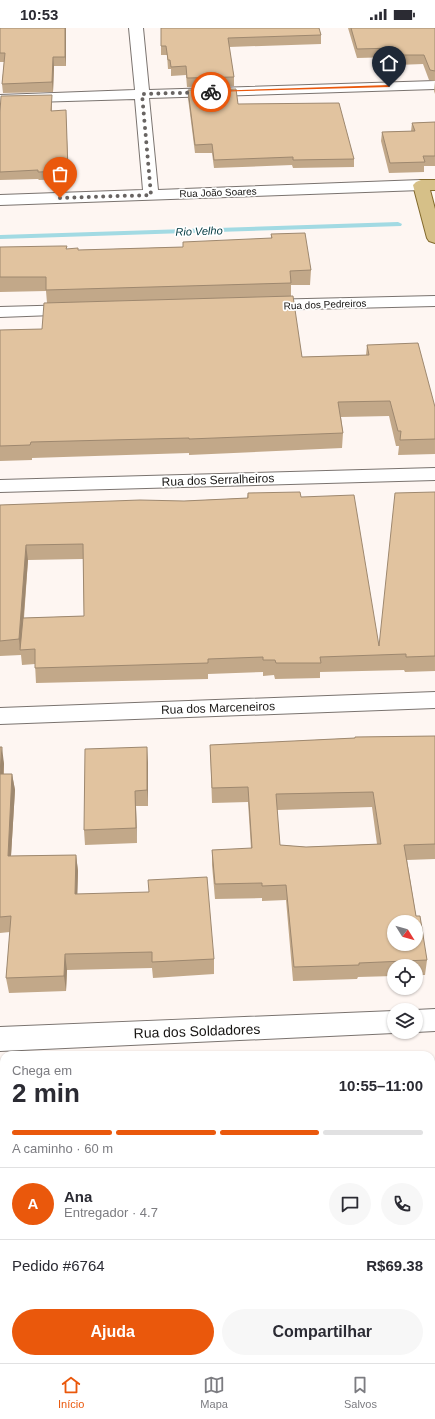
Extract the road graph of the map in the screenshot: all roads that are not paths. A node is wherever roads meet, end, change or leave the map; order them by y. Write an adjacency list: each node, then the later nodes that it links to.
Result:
1 (136, 28): 3 (street)
2 (435, 85): 3 (street)
3 (142, 94): 4 (street); 6 (street)
4 (0, 99)
5 (428, 185): 6 (street, Rua João Soares); 8 (main road)
6 (151, 195): 7 (street, Rua João Soares)
7 (0, 200)
8 (435, 238)
9 (435, 301): 10 (street, Rua dos Pedreiros)
10 (247, 306)
11 (88, 310): 12 (street)
12 (0, 312)
13 (435, 474): 14 (street, Rua dos Serralheiros)
14 (0, 486)
15 (435, 700): 16 (street, Rua dos Marceneiros)
16 (0, 716)
17 (435, 1020): 18 (street)
18 (423, 1021)
19 (387, 1022): 20 (street, Rua dos Soldadores)
20 (0, 1039)

